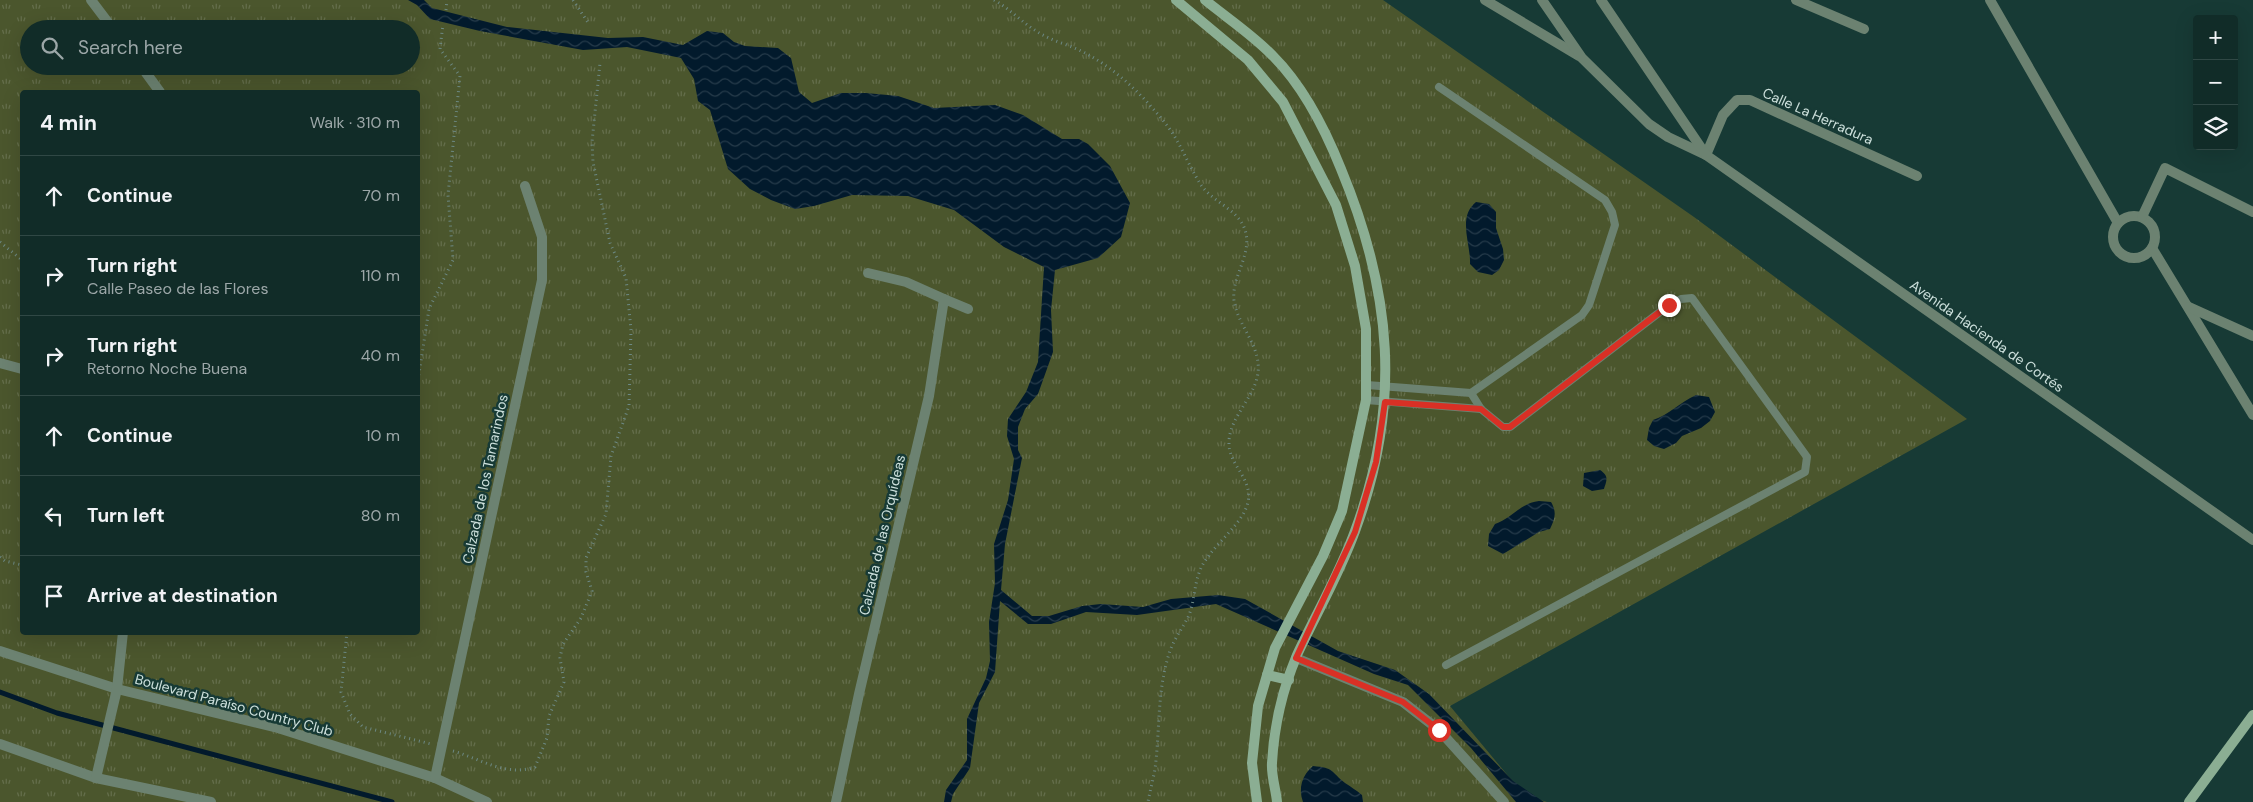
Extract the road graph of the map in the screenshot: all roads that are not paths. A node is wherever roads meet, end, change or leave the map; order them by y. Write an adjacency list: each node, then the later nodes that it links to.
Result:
1 (91, 0): 9 (street)
2 (1176, 0): 29 (street)
3 (1205, 0): 30 (street)
4 (1485, 0): 11 (street)
5 (1542, 0): 11 (street, Avenida Hacienda de Cortés)
6 (1601, 0): 15 (street, Avenida Hacienda de Cortés)
7 (1796, 0): 10 (street)
8 (1990, 0): 20 (street)
9 (105, 20)
10 (1864, 29)
11 (1582, 58): 15 (street, Avenida Hacienda de Cortés)
12 (148, 75): 14 (street)
13 (1439, 87): 31 (lane)
14 (159, 90)
15 (1706, 155): 16 (street, Calle La Herradura); 36 (street, Avenida Hacienda de Cortés)
16 (1917, 176)
17 (525, 186): 47 (street, Calzada de los Tamarindos)
18 (2253, 212): 19 (street)
19 (2142, 217): 20 (street); 21 (street)
20 (2118, 223): 21 (street)
21 (2152, 248): 24 (street)
22 (868, 273): 23 (street)
23 (944, 298): 25 (street); 50 (street, Calzada de las Orquídeas)
24 (2189, 307): 26 (street); 35 (street)
25 (968, 309)
26 (2253, 336)
27 (0, 362): 28 (street)
28 (20, 367)
29 (1367, 385): 30 (lane); 32 (street)
30 (1386, 387): 31 (lane); 33 (street)
31 (1471, 393): 34 (lane)
32 (1366, 400): 33 (lane); 41 (street)
33 (1385, 402): 34 (lane); 39 (street)
34 (1481, 409): 40 (lane)
35 (2253, 414)
36 (2253, 540)
37 (123, 635): 43 (street)
38 (0, 651): 43 (street, Boulevard Paraíso Country Club)
39 (1296, 658): 42 (street); 53 (street)
40 (1446, 665)
41 (1267, 675): 42 (street); 51 (street)
42 (1289, 680): 52 (street)
43 (117, 689): 46 (street); 47 (street, Boulevard Paraíso Country Club)
44 (2253, 715): 54 (street)
45 (0, 744): 46 (street)
46 (96, 778): 48 (street)
47 (435, 778): 49 (street, Boulevard Paraíso Country Club)
48 (211, 802)
49 (487, 802)
50 (836, 802)
51 (1257, 802)
52 (1277, 802)
53 (1504, 802)
54 (2189, 802)

